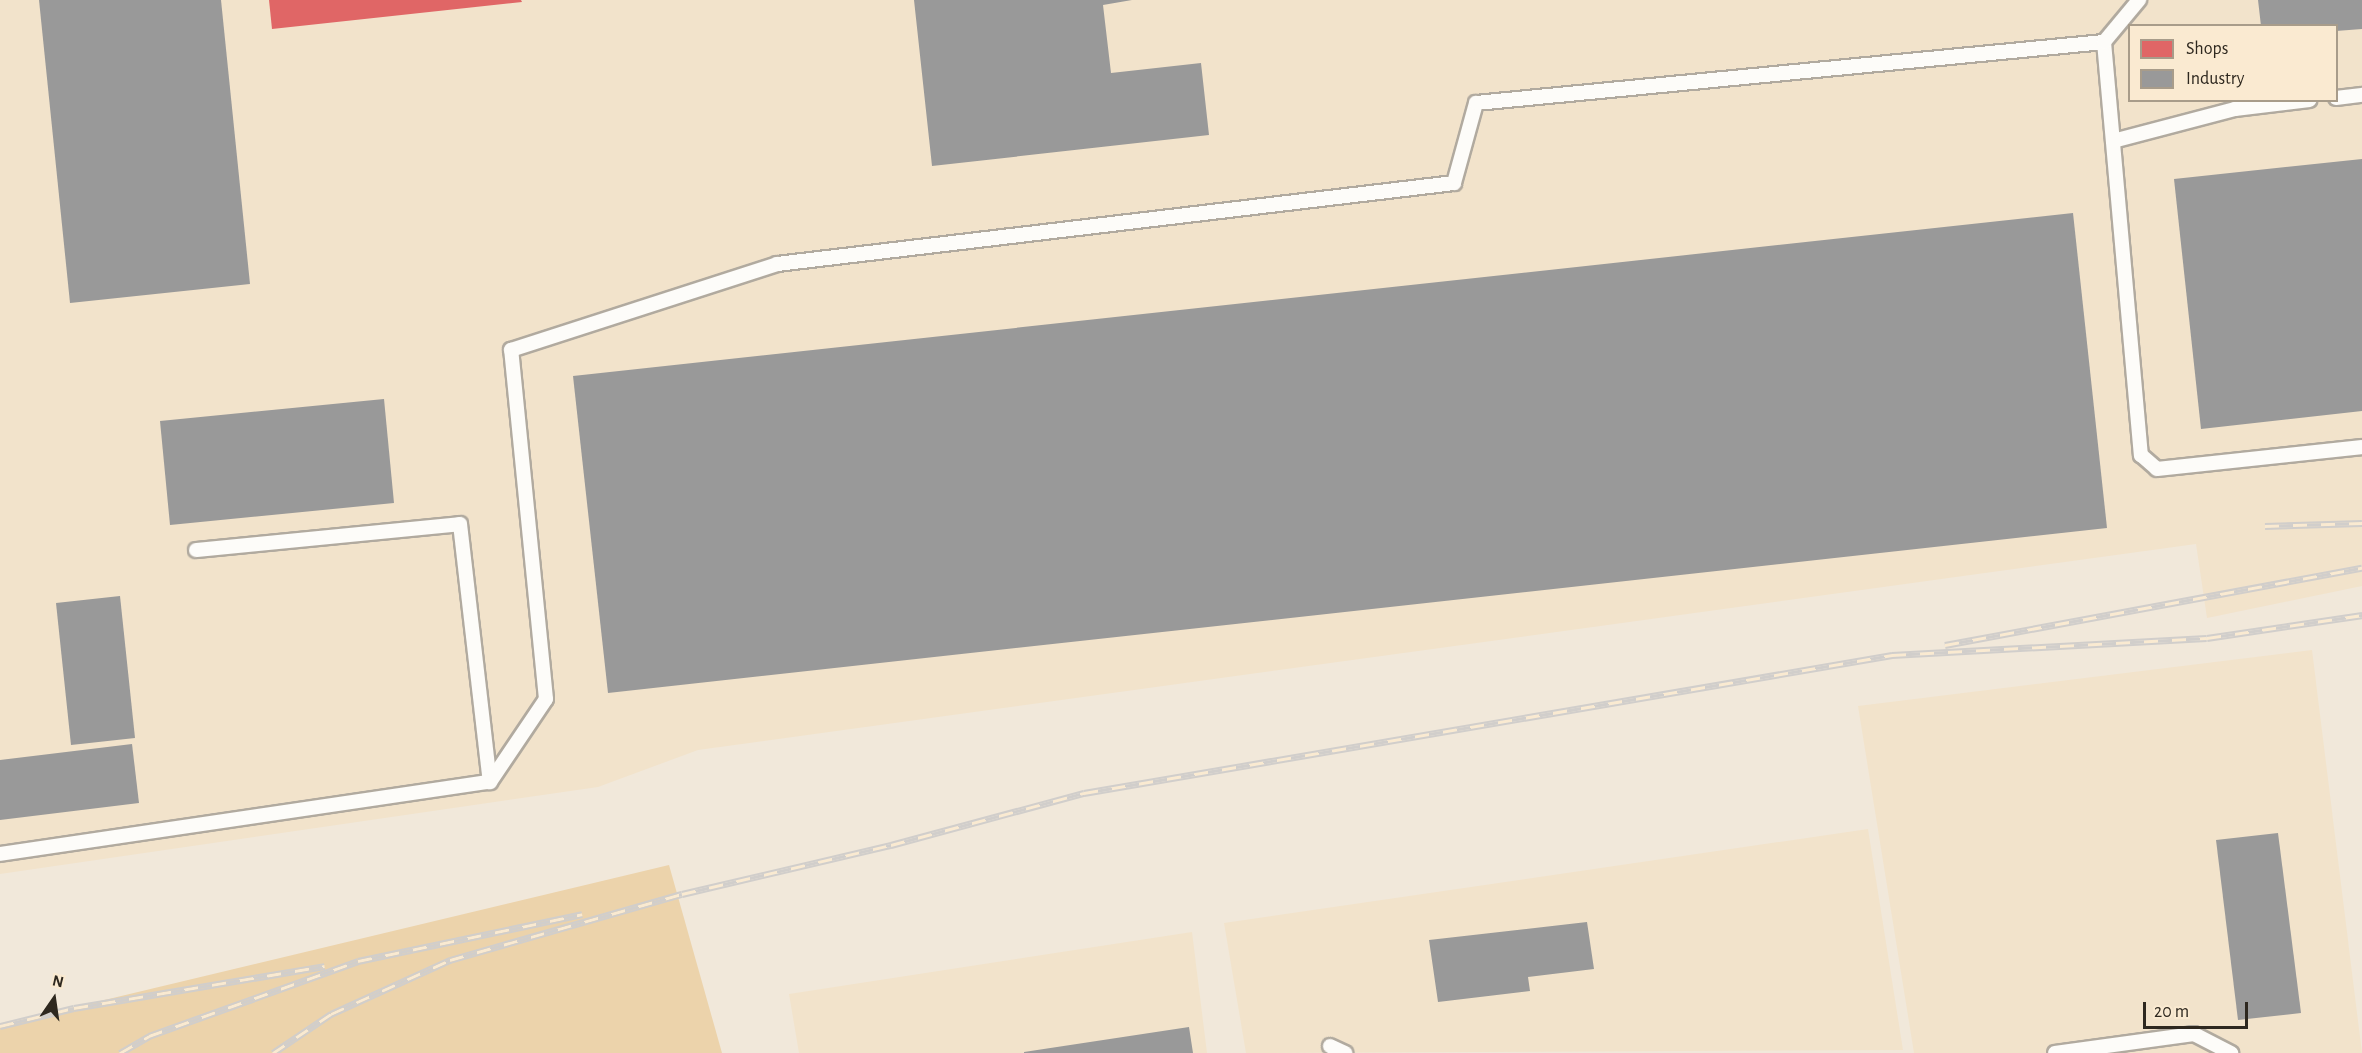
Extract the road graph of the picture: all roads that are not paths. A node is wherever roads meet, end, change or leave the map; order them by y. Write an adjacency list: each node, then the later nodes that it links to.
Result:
1 (2139, 0): 2 (lane)
2 (2104, 42): 6 (lane); 9 (lane)
3 (2362, 95): 4 (lane)
4 (2338, 98)
5 (2293, 102): 6 (lane)
6 (2113, 141): 7 (lane)
7 (2362, 447)
8 (196, 550): 9 (lane)
9 (490, 782): 10 (lane)
10 (0, 854)
11 (1330, 1046): 12 (lane)
12 (1345, 1053)
13 (2055, 1053): 14 (lane)
14 (2231, 1053)

